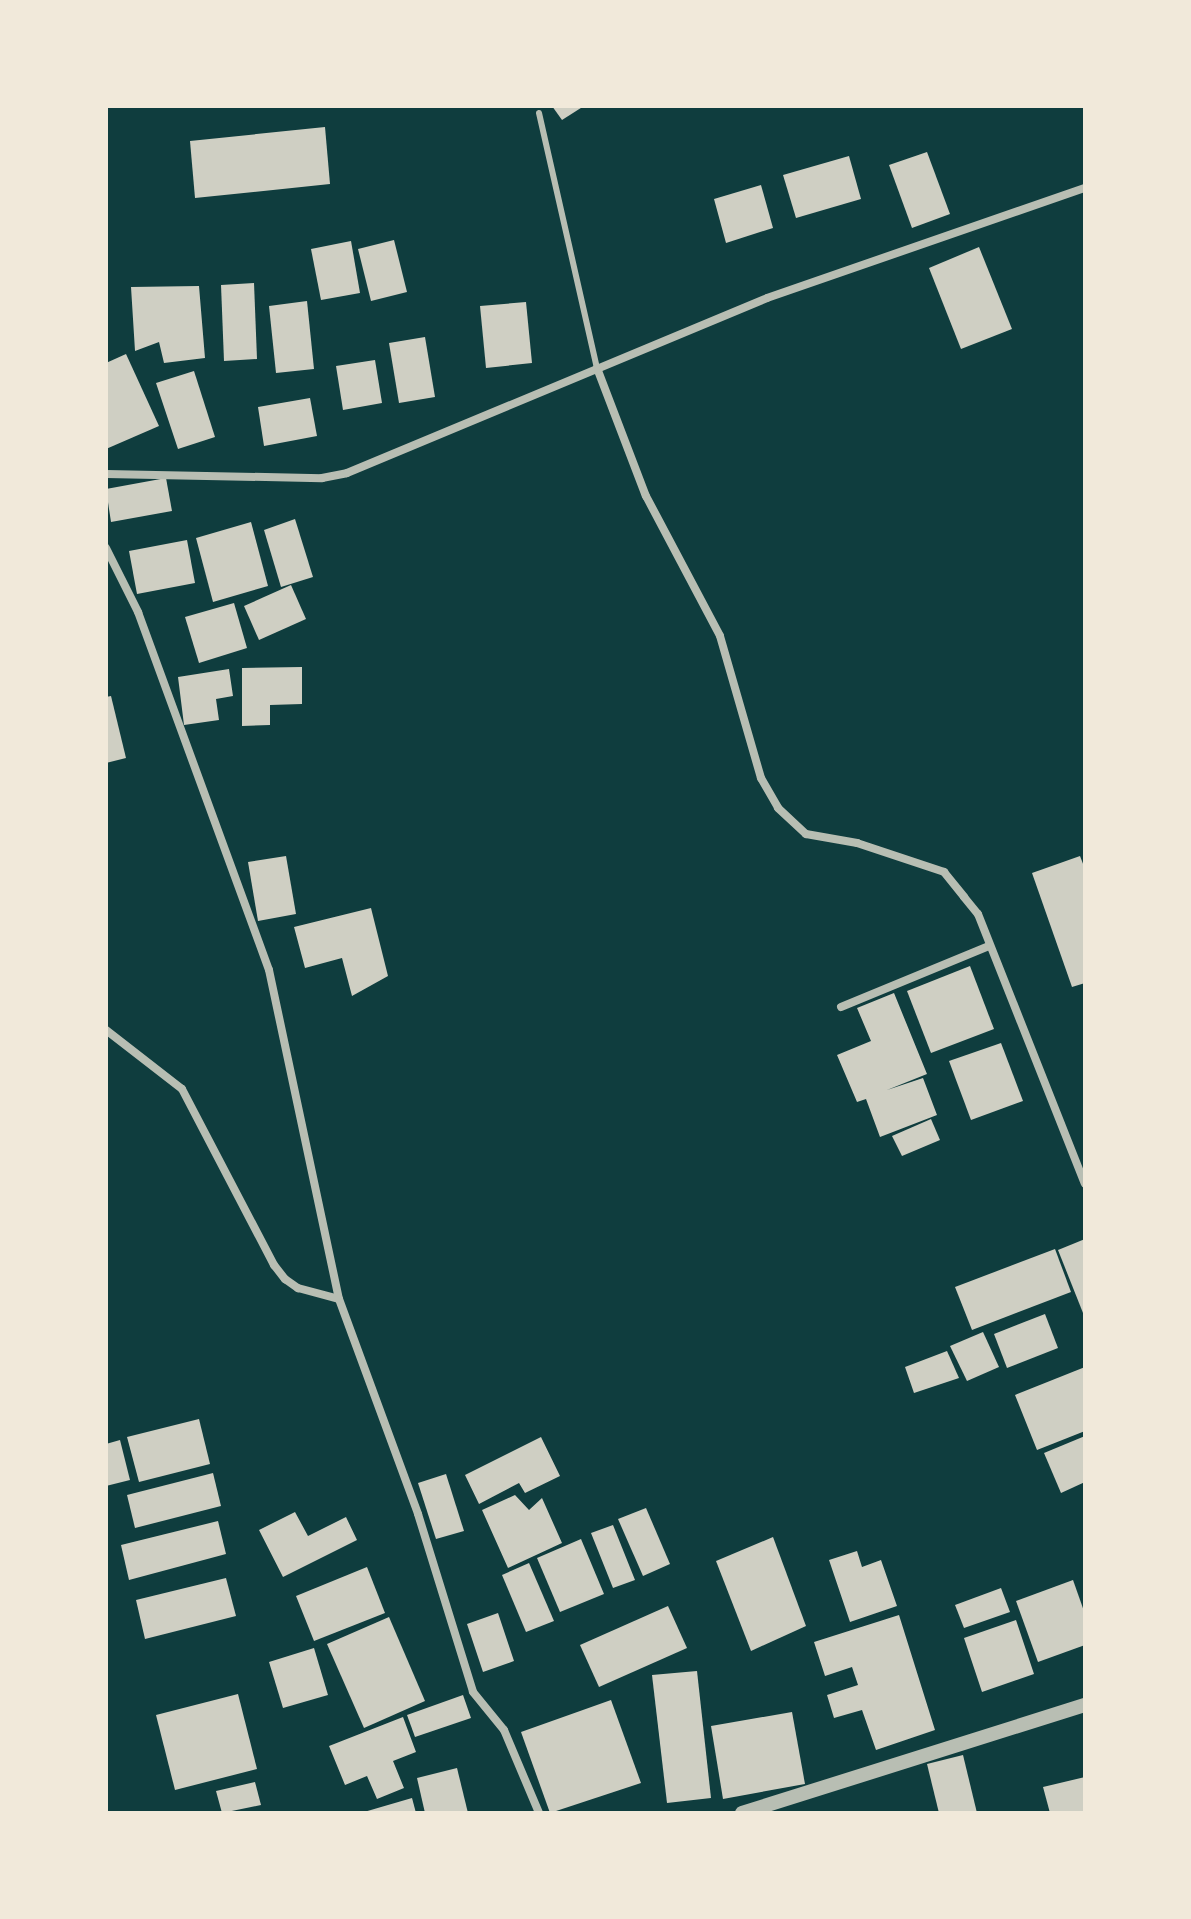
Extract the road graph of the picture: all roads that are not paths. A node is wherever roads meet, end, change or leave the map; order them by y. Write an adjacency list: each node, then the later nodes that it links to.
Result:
1 (539, 113): 3 (lane)
2 (1085, 188): 3 (street)
3 (597, 368): 4 (street); 6 (street)
4 (106, 474)
5 (106, 548): 10 (street)
6 (989, 946): 7 (street); 9 (street)
7 (841, 1007)
8 (106, 1030): 10 (street)
9 (1085, 1184)
10 (339, 1299): 12 (street)
11 (1085, 1705): 13 (street)
12 (539, 1813)
13 (742, 1813)

